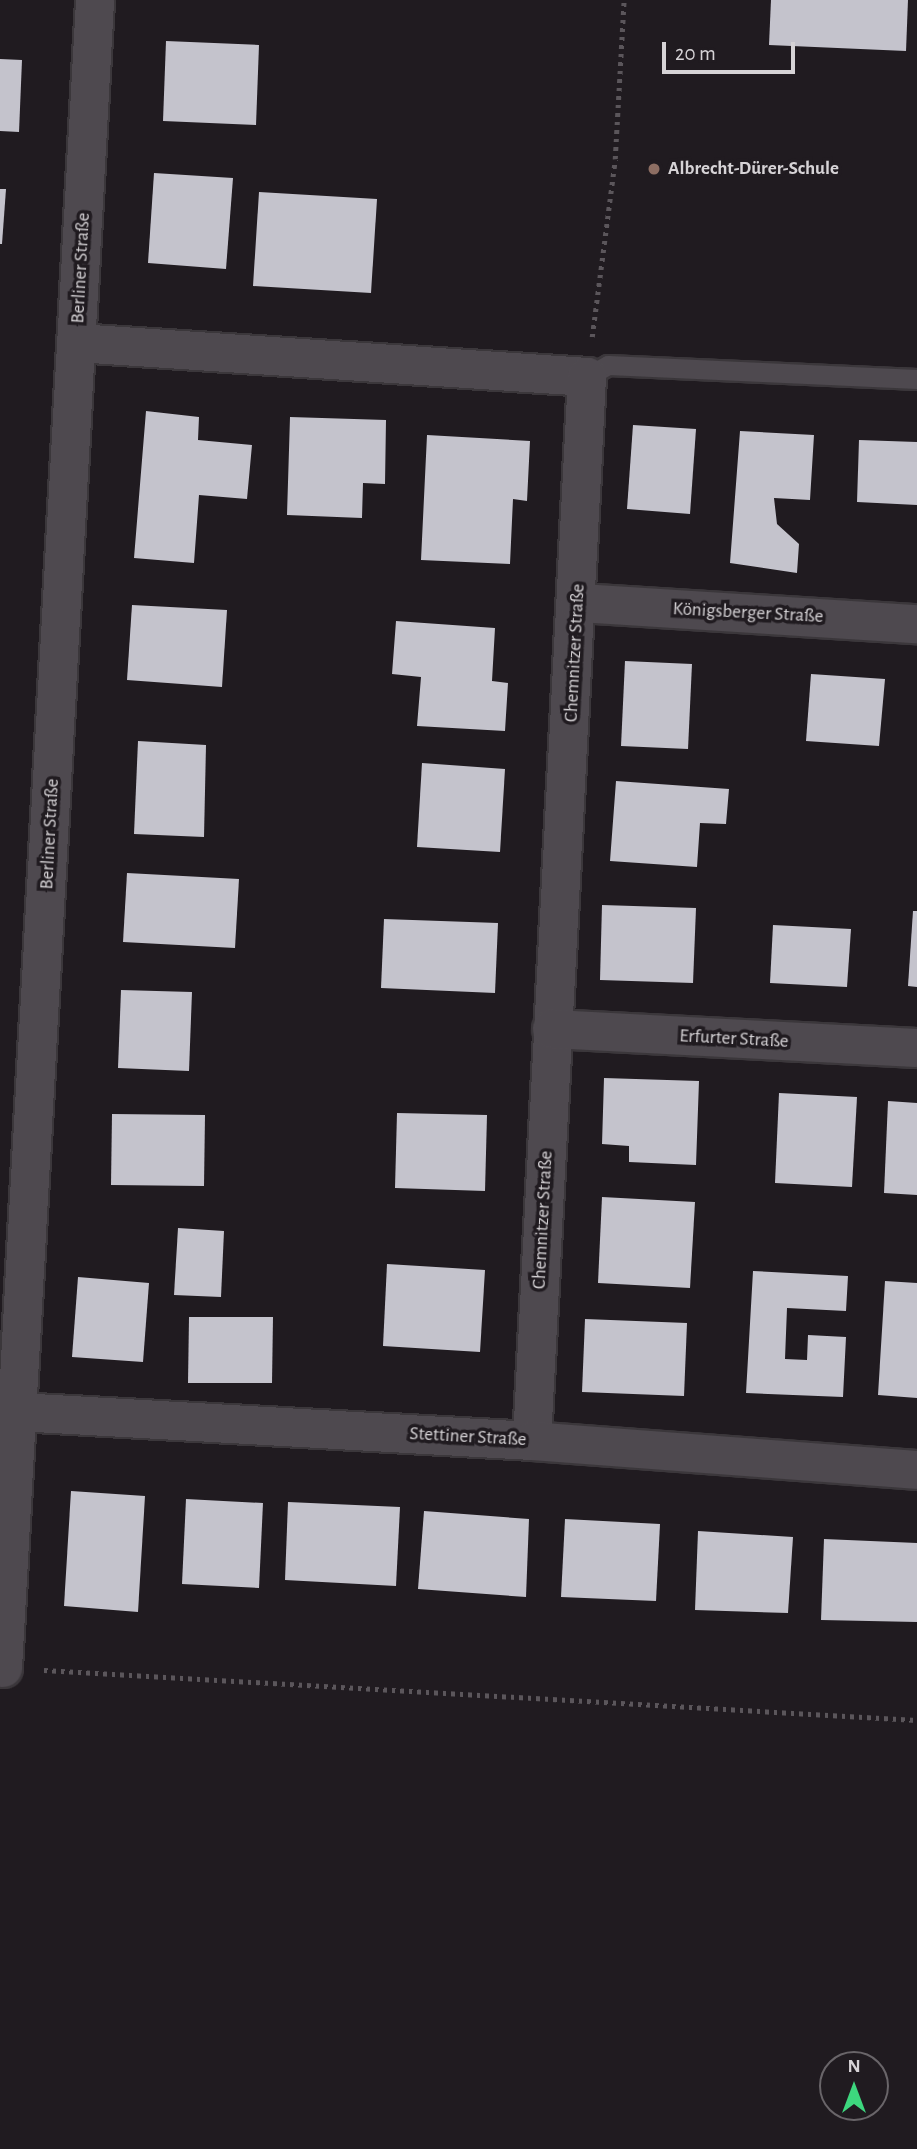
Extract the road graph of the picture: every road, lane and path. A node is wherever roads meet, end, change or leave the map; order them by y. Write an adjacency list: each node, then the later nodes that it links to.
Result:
1 (95, 0): 3 (street, Berliner Straße)
2 (624, 0): 4 (path)
3 (77, 343): 4 (street); 10 (street, Berliner Straße)
4 (587, 377): 5 (lane); 6 (street, Chemnitzer Straße)
5 (917, 379)
6 (579, 603): 7 (street, Königsberger Straße); 8 (street, Chemnitzer Straße)
7 (917, 624)
8 (552, 1029): 9 (street, Erfurter Straße); 12 (street, Chemnitzer Straße)
9 (917, 1048)
10 (10, 1363): 11 (street, Berliner Straße)
11 (18, 1412): 12 (street, Stettiner Straße); 14 (street, Berliner Straße)
12 (532, 1441): 13 (street, Stettiner Straße)
13 (917, 1469)
14 (3, 1668): 15 (path)
15 (917, 1720)

